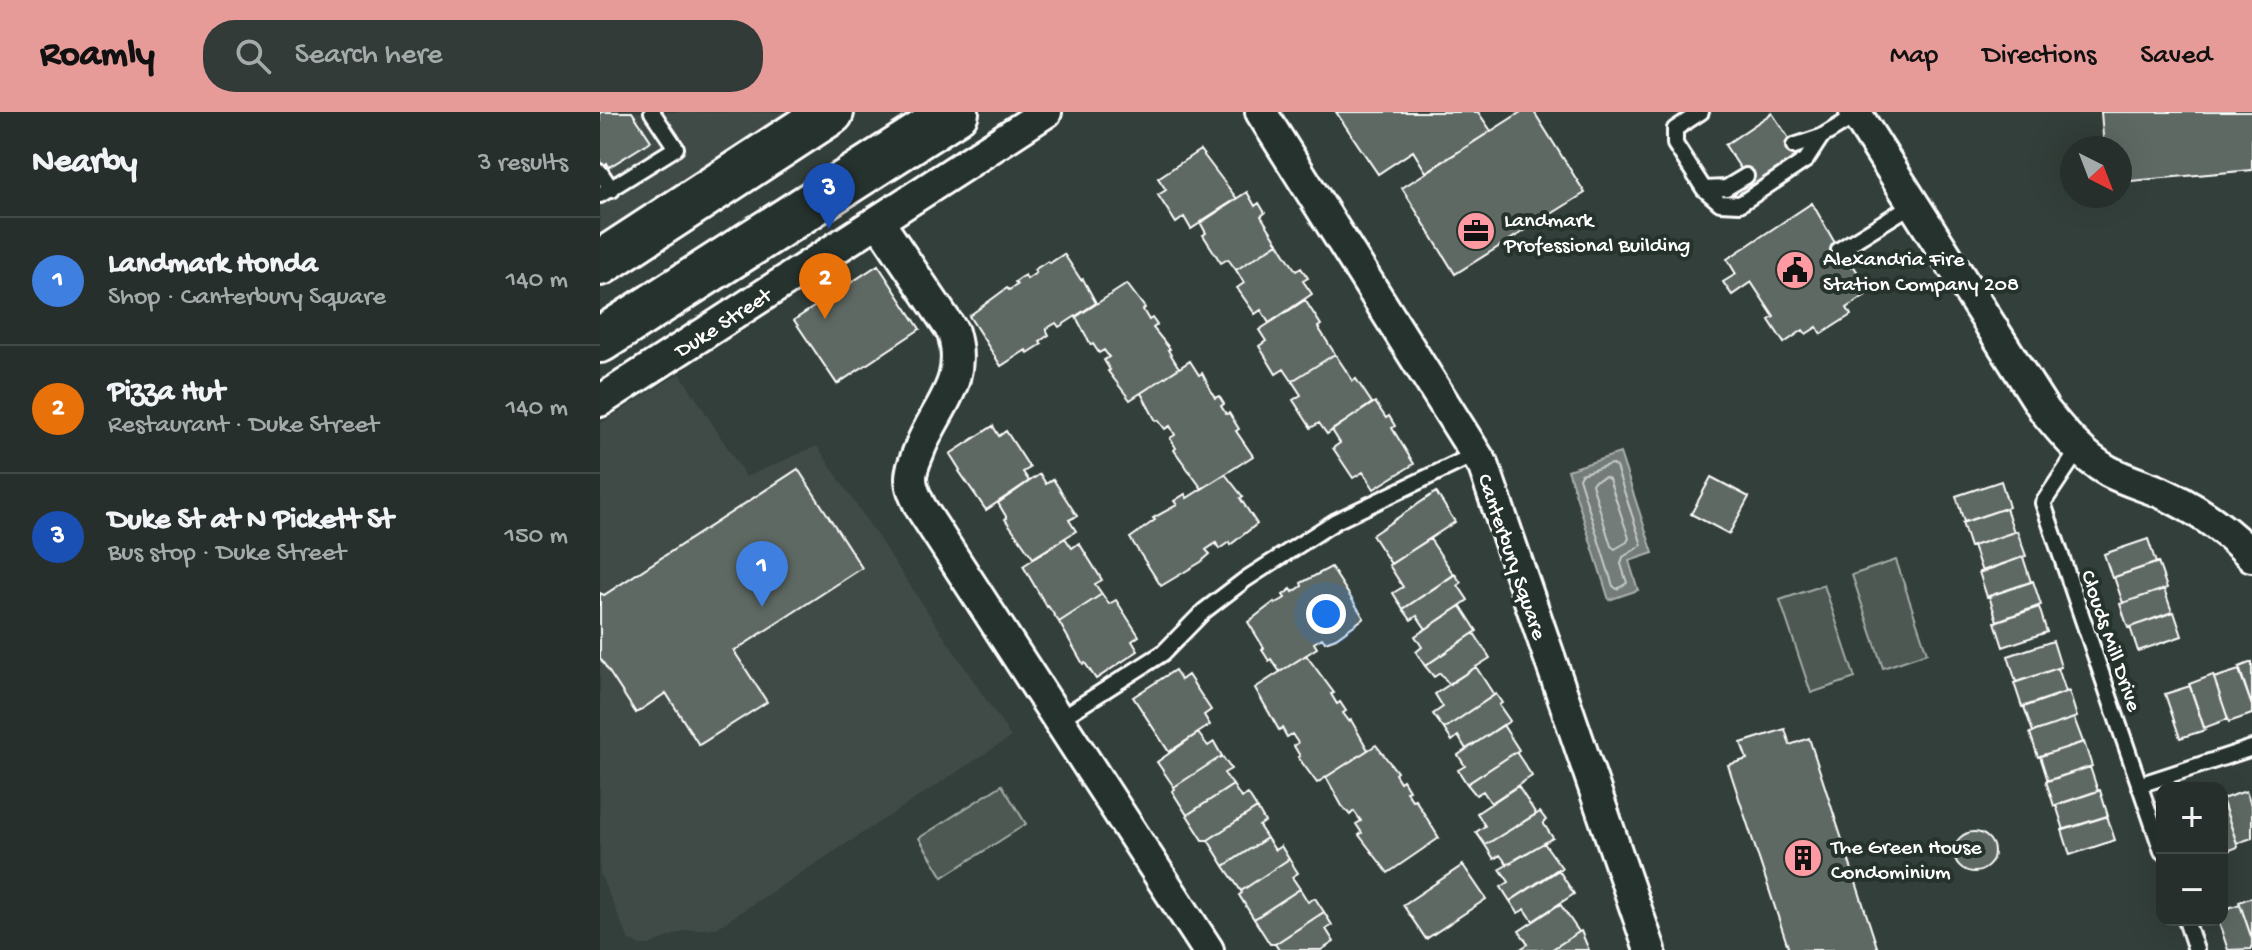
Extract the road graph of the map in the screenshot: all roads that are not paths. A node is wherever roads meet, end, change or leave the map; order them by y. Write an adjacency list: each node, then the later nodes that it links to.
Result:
1 (652, 112): 13 (lane)
2 (831, 112): 17 (main road)
3 (956, 112): 18 (main road)
4 (1046, 112): 15 (street, Duke Street)
5 (1261, 112): 21 (street, Canterbury Square)
6 (1701, 112): 12 (lane)
7 (1856, 114): 8 (lane); 14 (street)
8 (1821, 137): 9 (lane); 12 (lane)
9 (1794, 146)
10 (600, 172): 13 (lane)
11 (1746, 176): 12 (lane)
12 (1704, 189)
13 (606, 192)
14 (1913, 204): 16 (lane); 20 (street)
15 (878, 221): 19 (street, Duke Street); 23 (street)
16 (1839, 250)
17 (600, 263)
18 (600, 340)
19 (600, 401)
20 (2079, 449): 22 (street); 25 (lane, Clouds Mill Drive)
21 (1476, 454): 23 (lane); 29 (street, Canterbury Square)
22 (2252, 556)
23 (1058, 720): 28 (street)
24 (2252, 748): 25 (lane)
25 (2139, 785): 26 (lane, Clouds Mill Drive)
26 (2156, 834)
27 (2188, 926): 30 (lane)
28 (1208, 950)
29 (1650, 950)
30 (2196, 950)

